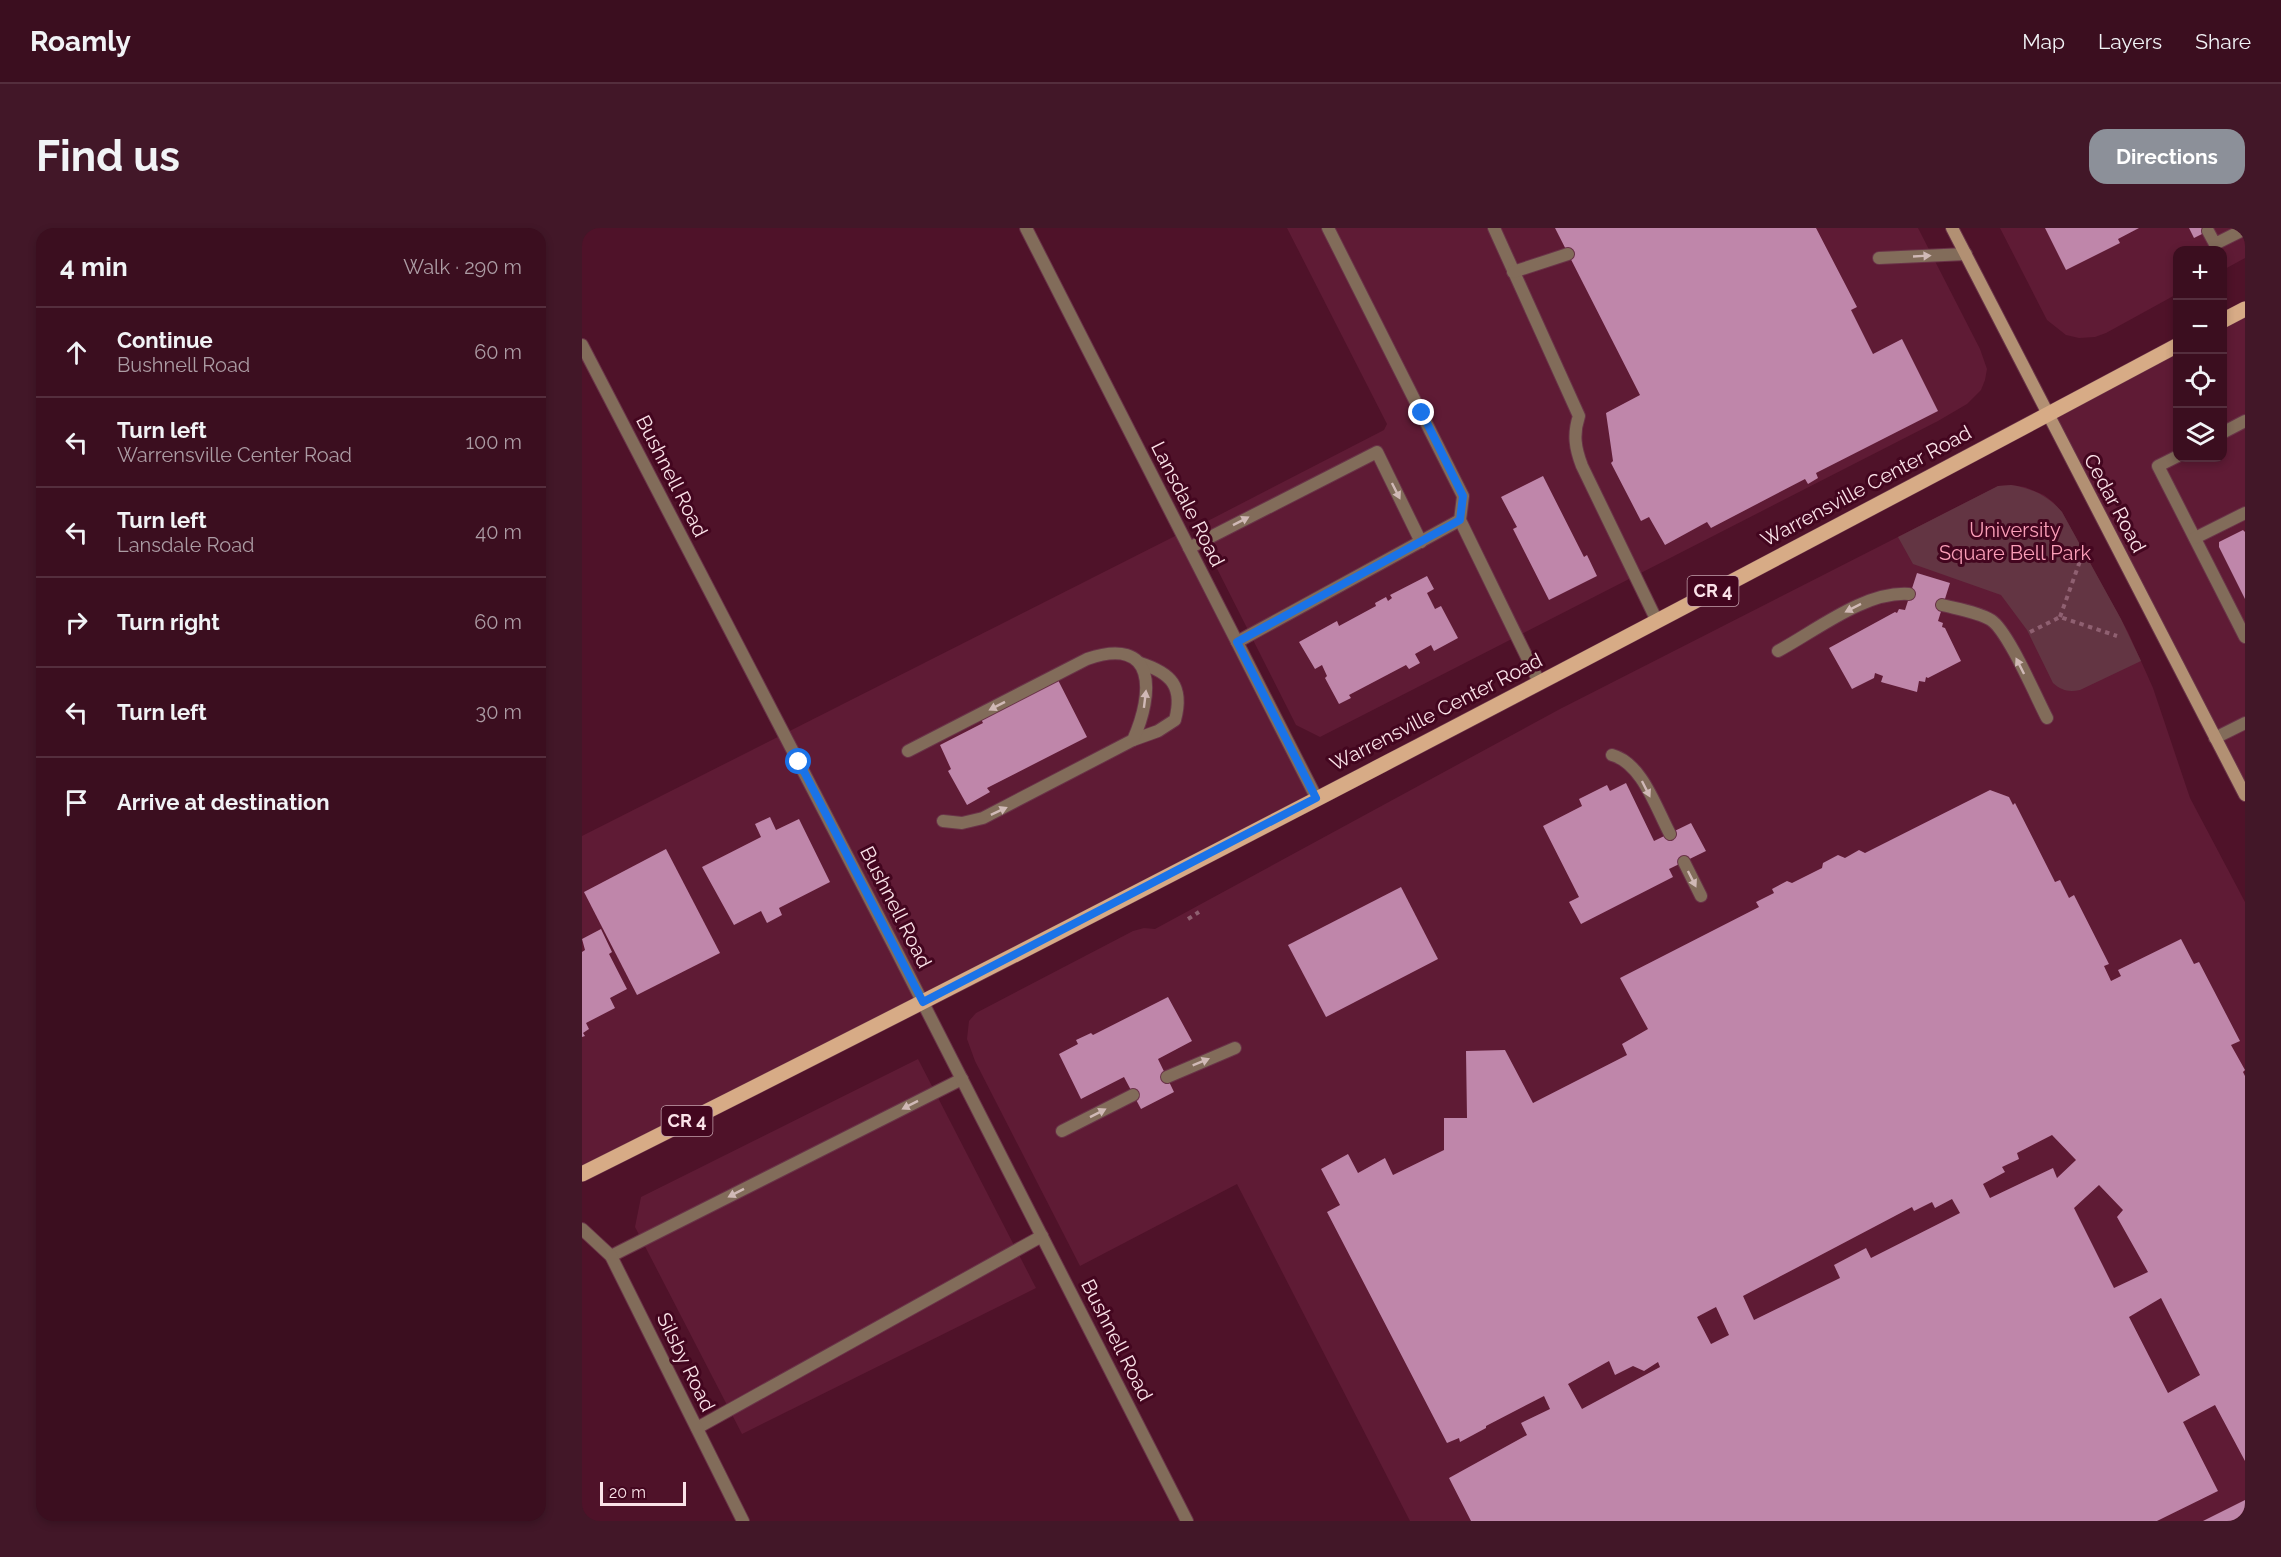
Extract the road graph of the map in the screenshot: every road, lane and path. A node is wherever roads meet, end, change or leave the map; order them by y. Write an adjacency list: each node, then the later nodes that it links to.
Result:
1 (1026, 228): 23 (street, Lansdale Road)
2 (1328, 228): 20 (street)
3 (1494, 228): 10 (street)
4 (1952, 228): 8 (main road, Cedar Road)
5 (2245, 229): 6 (street)
6 (2208, 231)
7 (1568, 254): 10 (street)
8 (1966, 254): 9 (street, one-way to 8); 15 (main road, Cedar Road)
9 (1879, 258)
10 (1513, 272): 28 (street)
11 (2245, 309): 12 (main road)
12 (2227, 319)
13 (582, 345): 50 (street, Bushnell Road)
14 (2173, 348): 15 (main road, Warrensville Center Road / CR 4)
15 (2047, 414): 28 (main road, Warrensville Center Road / CR 4); 38 (main road, Cedar Road)
16 (2245, 422): 17 (street)
17 (2227, 431)
18 (2173, 458): 21 (street)
19 (2245, 513): 21 (street)
20 (1460, 520): 22 (street); 35 (street)
21 (2195, 538): 31 (street)
22 (1422, 542): 23 (street, one-way to 22); 32 (street)
23 (1189, 548): 32 (street, Lansdale Road)
24 (2080, 561): 27 (path)
25 (1909, 594): 33 (street, one-way to 33)
26 (1942, 605): 36 (street, one-way to 26)
27 (2060, 617): 29 (path); 30 (path)
28 (1657, 621): 35 (main road, Warrensville Center Road / CR 4)
29 (2030, 632)
30 (2117, 636)
31 (2245, 637)
32 (1237, 642): 43 (street, Lansdale Road)
33 (1778, 651)
34 (1140, 663): 39 (street, one-way to 34); 39 (street); 40 (street, one-way to 40)
35 (1539, 682): 43 (main road, Warrensville Center Road / CR 4)
36 (2047, 718)
37 (2245, 723): 38 (street)
38 (2215, 738): 42 (main road, Cedar Road)
39 (1133, 740): 44 (street, one-way to 39)
40 (908, 751)
41 (1612, 755): 45 (street, one-way to 45)
42 (2245, 795)
43 (1316, 798): 50 (main road, Warrensville Center Road / CR 4)
44 (943, 821)
45 (1670, 834)
46 (1684, 862): 47 (street, one-way to 47)
47 (1701, 896)
48 (1199, 912): 49 (path)
49 (1188, 919)
50 (923, 1002): 53 (street, Bushnell Road); 56 (main road, Warrensville Center Road / CR 4)
51 (1235, 1048): 52 (street, one-way to 51)
52 (1167, 1077)
53 (962, 1079): 58 (street, Bushnell Road); 59 (street, one-way to 59)
54 (1133, 1095): 55 (street, one-way to 54)
55 (1062, 1131)
56 (582, 1174)
57 (582, 1229): 59 (street, Silsby Road)
58 (1042, 1236): 60 (street); 62 (street, Bushnell Road)
59 (611, 1256): 60 (street, Silsby Road)
60 (697, 1428): 61 (street, Silsby Road)
61 (743, 1521)
62 (1187, 1521)

